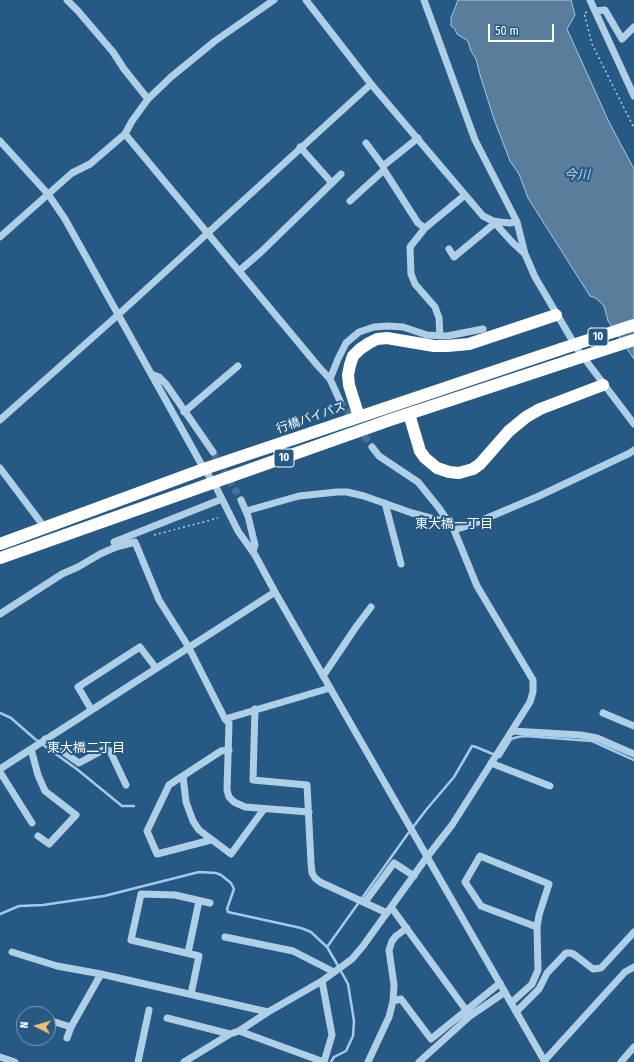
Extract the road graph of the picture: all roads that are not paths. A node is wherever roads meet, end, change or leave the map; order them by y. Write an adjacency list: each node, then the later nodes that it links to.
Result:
1 (67, 0): 10 (street)
2 (274, 0): 10 (street)
3 (306, 0): 8 (street)
4 (424, 0): 23 (street)
5 (590, 0): 6 (street)
6 (595, 11): 7 (street); 9 (street)
7 (634, 27)
8 (370, 84): 12 (street); 15 (street)
9 (634, 96)
10 (148, 99): 11 (street)
11 (125, 134): 19 (street); 25 (street)
12 (418, 138): 16 (street); 20 (street)
13 (0, 141): 19 (street)
14 (366, 143): 16 (street)
15 (300, 147): 18 (street); 25 (street)
16 (384, 168): 21 (street); 24 (street)
17 (341, 174): 18 (street)
18 (332, 183): 29 (street)
19 (48, 194): 26 (street); 30 (street)
20 (465, 195): 22 (street); 24 (street)
21 (350, 201)
22 (494, 222): 23 (street); 27 (street); 28 (street)
23 (517, 222): 28 (street)
24 (425, 228): 34 (street)
25 (207, 232): 29 (street); 30 (street)
26 (0, 237)
27 (449, 249)
28 (525, 254): 31 (street)
29 (239, 271): 38 (street)
30 (118, 314): 37 (street); 44 (street)
31 (556, 315): 39 (street); 43 (highway)
32 (634, 325): 43 (highway, 行橋バイパス / 10, bridge)
33 (482, 329): 34 (street)
34 (440, 336): 38 (street)
35 (634, 340): 42 (highway, 10, bridge)
36 (238, 366): 41 (street)
37 (151, 374): 41 (street); 50 (street)
38 (330, 379): 40 (street)
39 (603, 385): 42 (highway); 45 (street)
40 (340, 401)
41 (184, 412): 48 (street)
42 (408, 414): 51 (highway, 10)
43 (359, 417): 50 (highway, 行橋バイパス / 10)
44 (0, 420)
45 (634, 424)
46 (372, 447): 56 (street)
47 (634, 450): 58 (street)
48 (213, 452)
49 (0, 468): 57 (street)
50 (204, 469): 51 (street); 57 (highway, 行橋バイパス / 10)
51 (214, 483): 52 (street); 62 (highway, 10)
52 (222, 499): 60 (street); 61 (street)
53 (241, 500): 55 (street)
54 (385, 503): 55 (street); 56 (street); 63 (street)
55 (246, 510): 61 (street)
56 (448, 520): 58 (street)
57 (46, 528): 59 (highway, 行橋バイパス / 10)
58 (454, 530): 76 (street)
59 (0, 544)
60 (116, 547): 66 (street); 67 (street)
61 (253, 552): 64 (street)
62 (0, 558)
63 (401, 564)
64 (275, 592): 67 (street); 69 (street)
65 (371, 607): 69 (street)
66 (0, 614)
67 (188, 646): 68 (street); 74 (street)
68 (156, 668): 71 (street); 71 (street)
69 (323, 676): 70 (street)
70 (330, 688): 72 (street); 91 (street)
71 (91, 709): 77 (street)
72 (255, 709): 74 (street); 87 (street)
73 (603, 713): 75 (street)
74 (225, 719): 79 (street)
75 (634, 726)
76 (512, 731): 80 (street); 81 (street)
77 (45, 739): 78 (street); 84 (street)
78 (31, 749): 82 (street); 89 (street)
79 (229, 750): 83 (street); 86 (street)
80 (634, 754)
81 (491, 763): 85 (street); 91 (street)
82 (0, 770): 88 (street)
83 (183, 776): 90 (street); 90 (street)
84 (126, 785)
85 (550, 786)
86 (264, 808): 87 (street); 90 (street)
87 (309, 812): 94 (street)
88 (32, 823)
89 (38, 836)
90 (211, 840)
91 (427, 857): 92 (street); 107 (street)
92 (414, 876): 94 (street); 96 (street)
93 (199, 901): 95 (street); 102 (street); 102 (street)
94 (365, 902): 96 (street)
95 (210, 903)
96 (389, 910): 98 (street); 104 (street)
97 (537, 927): 97 (street); 111 (street)
98 (407, 928): 110 (street); 113 (street)
99 (634, 932): 115 (street)
100 (225, 937): 104 (street)
101 (12, 952): 105 (street)
102 (188, 953): 109 (street)
103 (634, 967): 129 (street)
104 (334, 972): 106 (street)
105 (101, 974): 109 (street); 118 (street)
106 (322, 981): 114 (street); 119 (street)
107 (500, 983): 108 (street); 113 (street)
108 (505, 992): 111 (street); 128 (street)
109 (190, 994): 114 (street)
110 (393, 1001): 113 (street); 127 (street)
111 (511, 1004): 115 (street)
112 (149, 1010): 125 (street)
113 (466, 1010)
114 (268, 1012): 119 (street)
115 (516, 1012): 129 (street)
116 (167, 1018): 120 (street)
117 (56, 1022): 118 (street)
118 (71, 1027): 121 (street)
119 (240, 1031): 120 (street)
120 (230, 1034): 126 (street)
121 (66, 1038)
122 (634, 1047): 130 (street)
123 (0, 1058): 124 (street)
124 (15, 1062)
125 (138, 1062)
126 (184, 1062)
127 (368, 1062)
128 (419, 1062)
129 (545, 1062)
130 (621, 1062)

